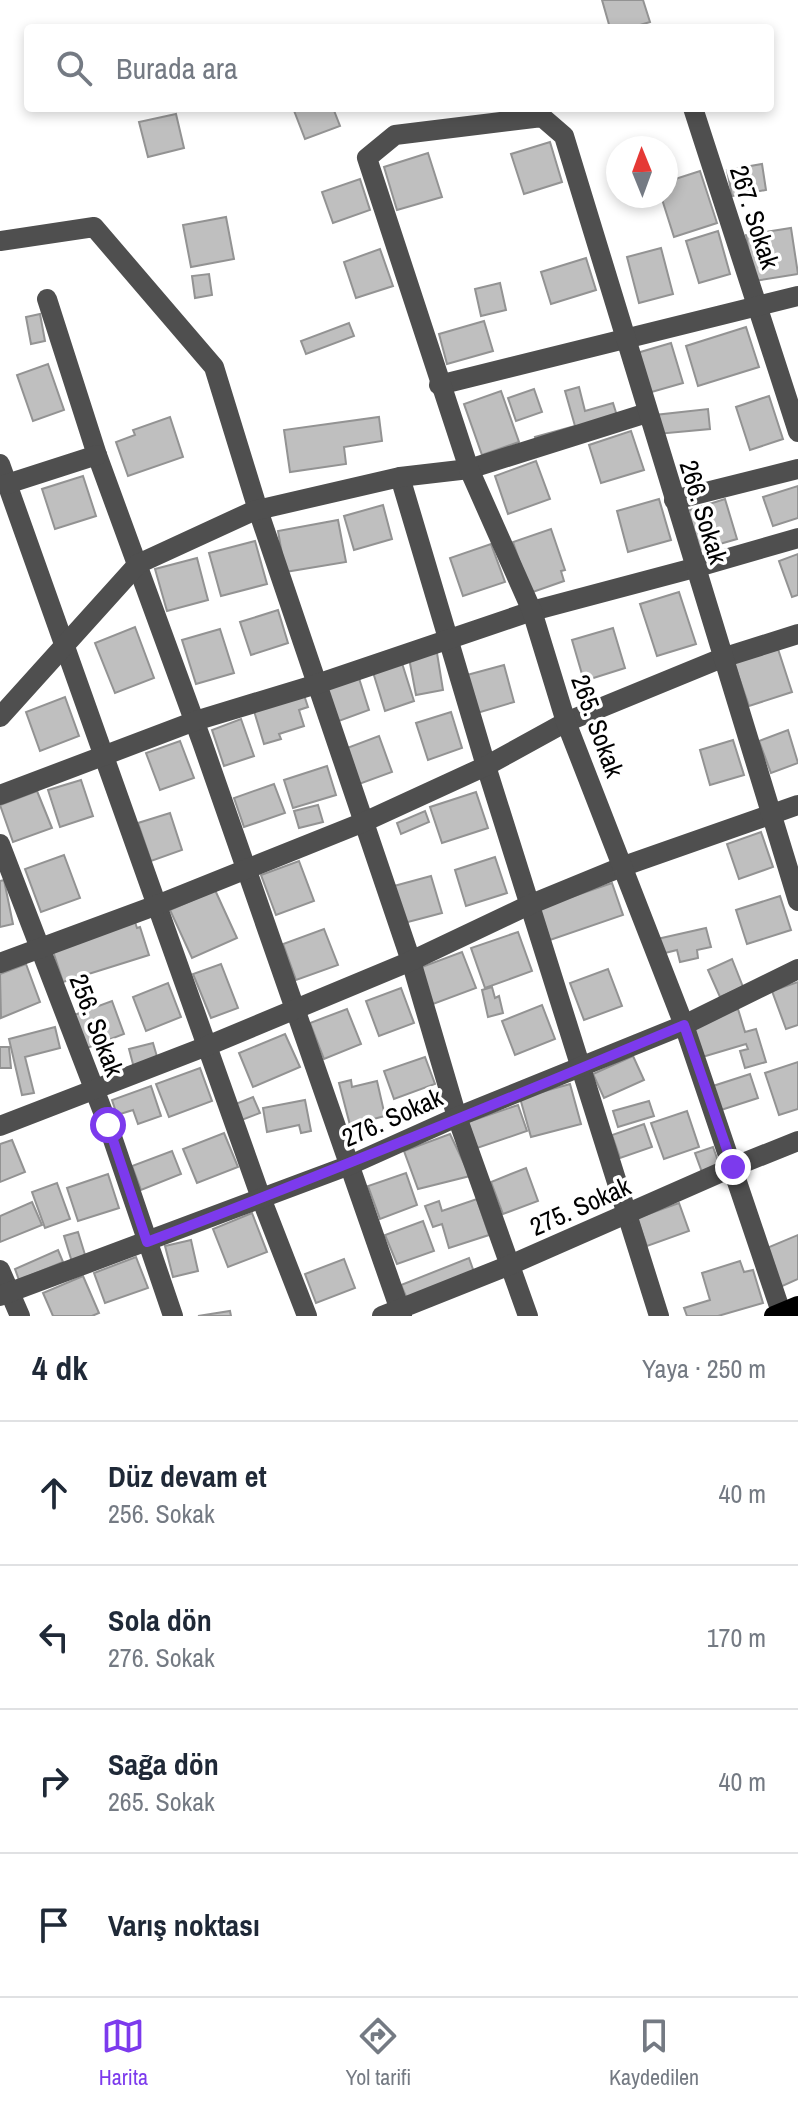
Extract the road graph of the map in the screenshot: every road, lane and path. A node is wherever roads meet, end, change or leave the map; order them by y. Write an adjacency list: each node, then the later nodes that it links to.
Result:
1 (486, 112): 3 (street)
2 (694, 112): 7 (street, 267. Sokak)
3 (426, 131): 8 (street, 266. Sokak); 9 (street, 265. Sokak)
4 (0, 241): 18 (street)
5 (798, 296): 7 (street)
6 (47, 299): 12 (street)
7 (756, 305): 8 (street); 11 (street, 267. Sokak)
8 (625, 340): 9 (street); 10 (street, 266. Sokak)
9 (439, 385): 13 (street, 265. Sokak)
10 (647, 413): 13 (street); 17 (street, 266. Sokak)
11 (798, 432)
12 (97, 455): 16 (street); 20 (street)
13 (469, 469): 15 (street); 22 (street, 265. Sokak)
14 (798, 469): 17 (street)
15 (400, 477): 18 (street); 24 (street)
16 (5, 488): 25 (street)
17 (674, 500): 21 (street, 266. Sokak)
18 (258, 510): 20 (street); 27 (street)
19 (798, 538): 21 (street)
20 (138, 564): 25 (street); 29 (street)
21 (694, 568): 22 (street); 26 (street, 266. Sokak)
22 (532, 611): 24 (street); 30 (street, 265. Sokak)
23 (798, 634): 26 (street)
24 (448, 640): 27 (street); 32 (street)
25 (66, 646): 28 (street); 31 (street)
26 (722, 658): 30 (street); 35 (street, 266. Sokak)
27 (317, 684): 29 (street); 36 (street)
28 (0, 717)
29 (195, 721): 31 (street); 39 (street)
30 (566, 722): 32 (street); 38 (street, 265. Sokak)
31 (104, 755): 33 (street); 41 (street)
32 (486, 766): 36 (street); 42 (street)
33 (0, 795)
34 (798, 805): 35 (street)
35 (772, 814): 38 (street); 40 (street, 266. Sokak)
36 (364, 822): 39 (street); 44 (street)
37 (0, 844): 43 (street, 256. Sokak)
38 (624, 866): 42 (street); 48 (street, 265. Sokak)
39 (247, 869): 41 (street); 47 (street)
40 (798, 901)
41 (157, 905): 43 (street); 49 (street)
42 (529, 905): 44 (street); 50 (street)
43 (40, 949): 45 (street); 51 (street, 256. Sokak)
44 (411, 961): 47 (street); 52 (street)
45 (0, 963)
46 (798, 969): 48 (street, 276. Sokak)
47 (296, 1008): 49 (street); 55 (street)
48 (684, 1025): 50 (street, 276. Sokak); 56 (street, 265. Sokak)
49 (207, 1046): 51 (street); 57 (street)
50 (580, 1068): 52 (street, 276. Sokak); 58 (street)
51 (94, 1089): 53 (street); 59 (street, 256. Sokak)
52 (457, 1117): 55 (street, 276. Sokak); 60 (street)
53 (0, 1126)
54 (798, 1141): 56 (street, 275. Sokak)
55 (350, 1165): 57 (street, 276. Sokak); 64 (street)
56 (733, 1167): 58 (street, 275. Sokak); 63 (street, 265. Sokak)
57 (261, 1198): 59 (street, 276. Sokak); 67 (street)
58 (627, 1214): 60 (street, 275. Sokak); 69 (street)
59 (147, 1242): 62 (street, 276. Sokak); 66 (street, 256. Sokak)
60 (510, 1265): 64 (street, 275. Sokak); 68 (street)
61 (0, 1270): 62 (street)
62 (5, 1295): 65 (street)
63 (784, 1311)
64 (394, 1314)
65 (20, 1316)
66 (173, 1316)
67 (307, 1316)
68 (528, 1316)
69 (659, 1316)

